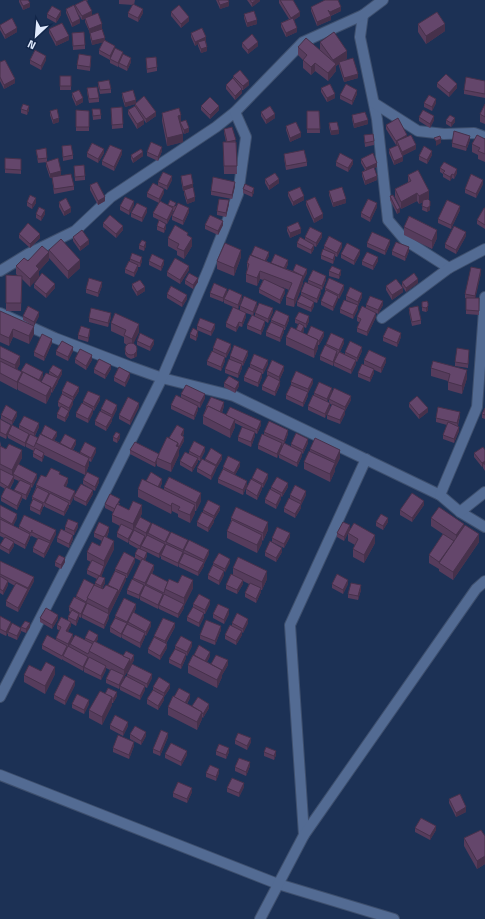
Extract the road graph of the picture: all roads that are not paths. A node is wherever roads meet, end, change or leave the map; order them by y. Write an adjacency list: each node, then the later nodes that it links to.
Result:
1 (383, 0): 2 (street)
2 (363, 15): 3 (street); 4 (street)
3 (374, 103): 5 (street); 7 (street)
4 (235, 112): 8 (street); 12 (street)
5 (485, 137)
6 (485, 249): 7 (street)
7 (449, 268): 11 (street)
8 (0, 271)
9 (485, 297): 15 (street)
10 (0, 313): 12 (street)
11 (382, 318)
12 (162, 378): 13 (street); 19 (street)
13 (366, 459): 15 (street); 21 (street)
14 (485, 492): 16 (street)
15 (440, 495): 16 (street)
16 (460, 512): 17 (street)
17 (485, 527)
18 (485, 580): 21 (street)
19 (0, 697)
20 (0, 775): 22 (street)
21 (304, 835): 22 (street)
22 (278, 884): 23 (street); 24 (street)
23 (260, 919)
24 (394, 919)

